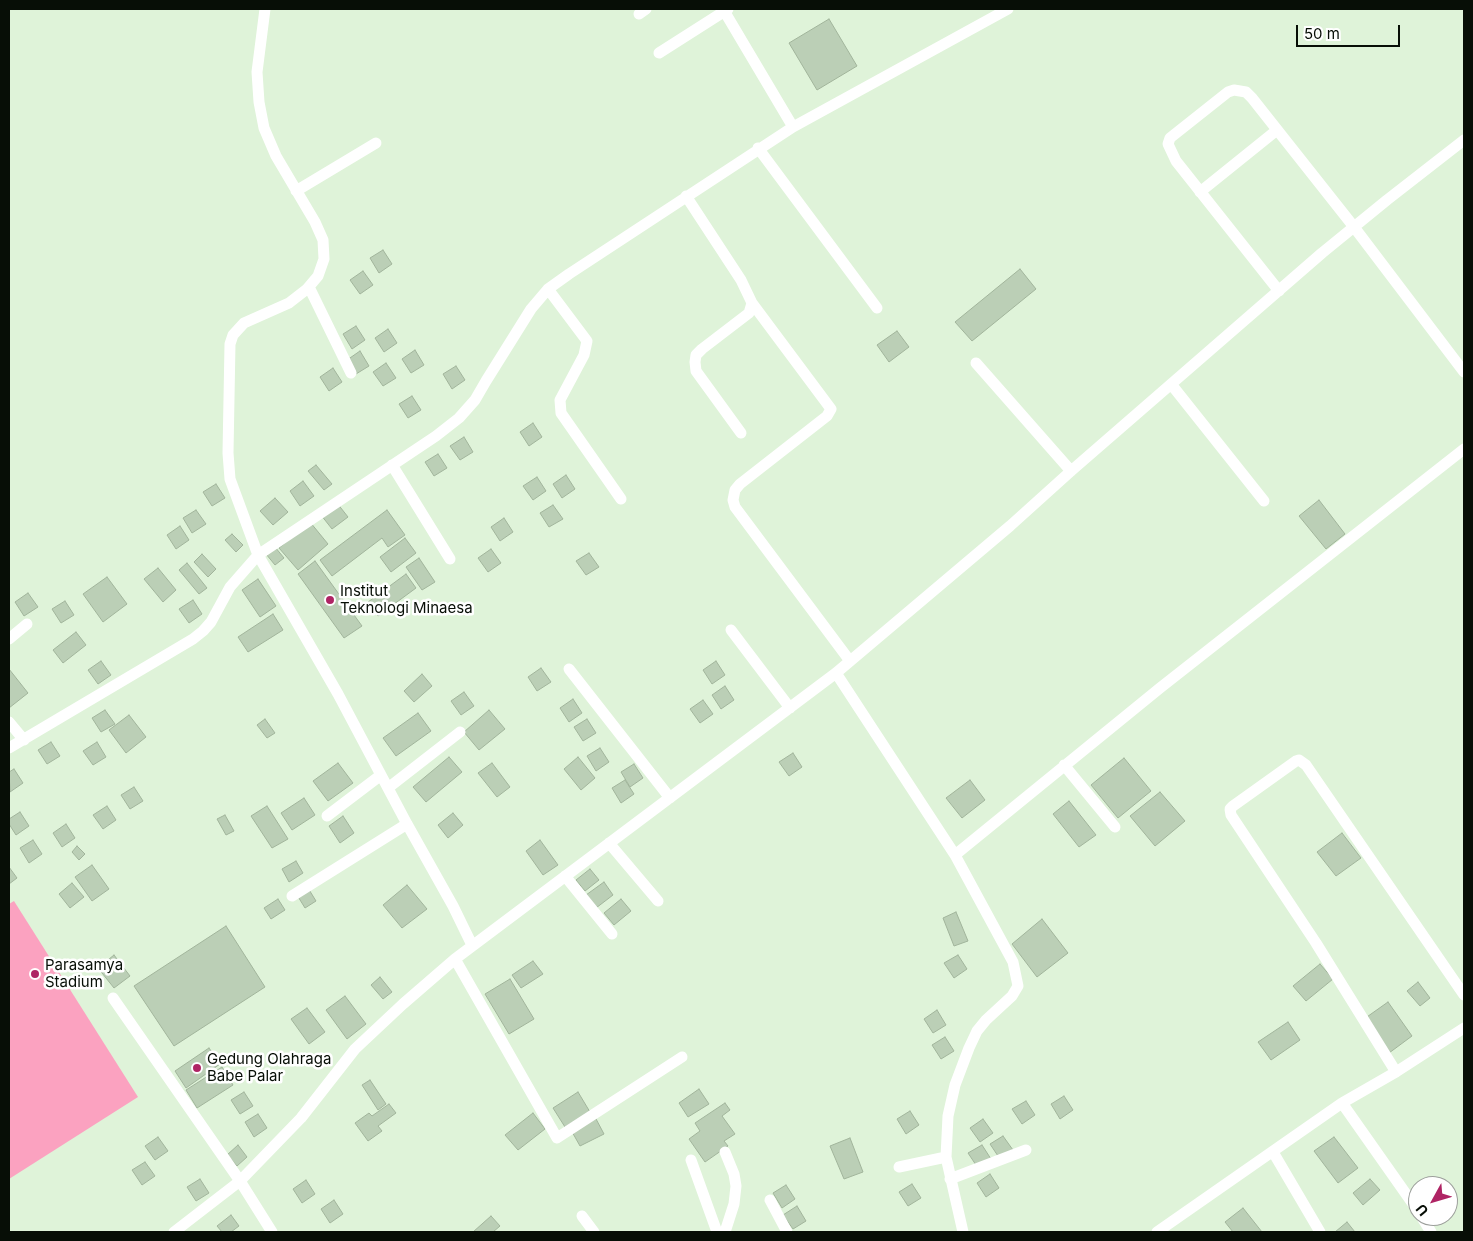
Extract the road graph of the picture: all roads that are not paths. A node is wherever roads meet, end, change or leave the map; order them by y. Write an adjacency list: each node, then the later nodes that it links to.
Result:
1 (265, 9): 10 (street)
2 (1008, 9): 5 (street)
3 (725, 10): 4 (street); 5 (street)
4 (659, 53)
5 (793, 127): 9 (street)
6 (1277, 130): 11 (street); 11 (street); 13 (street)
7 (1464, 140): 13 (street)
8 (376, 143): 10 (street)
9 (758, 148): 12 (street); 18 (street)
10 (296, 191): 14 (street)
11 (1200, 192): 16 (street)
12 (686, 196): 15 (street); 17 (street)
13 (1354, 227): 16 (street); 20 (street)
14 (309, 287): 21 (street); 29 (street)
15 (548, 289): 25 (street); 27 (street)
16 (1279, 291): 22 (street)
17 (752, 303): 23 (street); 34 (street)
18 (877, 308)
19 (976, 363): 26 (street)
20 (1464, 372)
21 (351, 373)
22 (1171, 384): 26 (street); 28 (street)
23 (741, 433)
24 (1464, 449): 42 (street)
25 (392, 465): 29 (street); 30 (street)
26 (1071, 471): 34 (street)
27 (621, 499)
28 (1264, 501)
29 (258, 555): 40 (street); 43 (street)
30 (450, 558)
31 (27, 624): 33 (street)
32 (731, 630): 37 (street)
33 (9, 640)
34 (850, 661): 36 (street)
35 (569, 670): 45 (street)
36 (836, 673): 37 (street); 50 (street)
37 (790, 708): 45 (street)
38 (9, 722): 40 (street)
39 (460, 732): 44 (street)
40 (24, 740): 41 (street)
41 (9, 748)
42 (1064, 765): 48 (street); 50 (street)
43 (381, 775): 44 (street); 46 (street)
44 (388, 788): 47 (street)
45 (670, 798): 49 (street)
46 (328, 816)
47 (407, 824): 52 (street); 55 (street)
48 (1115, 827)
49 (609, 843): 51 (street); 53 (street)
50 (955, 854): 66 (street)
51 (565, 876): 54 (street); 55 (street)
52 (292, 896)
53 (658, 901)
54 (612, 934)
55 (472, 945): 56 (street)
56 (455, 959): 60 (street); 70 (street)
57 (1464, 996): 61 (street)
58 (113, 998): 70 (street)
59 (1464, 1028): 61 (street)
60 (682, 1057)
61 (1396, 1072): 62 (street)
62 (1342, 1103): 65 (street); 71 (street)
63 (1026, 1150): 69 (street)
64 (725, 1152): 79 (street)
65 (1273, 1152): 74 (street); 84 (street)
66 (946, 1157): 68 (street); 69 (street)
67 (691, 1160): 78 (street)
68 (898, 1167)
69 (950, 1180): 81 (street)
70 (240, 1182): 75 (street); 76 (street)
71 (1408, 1197)
72 (770, 1200): 80 (street)
73 (582, 1216): 77 (street)
74 (1173, 1222): 82 (street); 83 (street)
75 (174, 1232)
76 (272, 1232)
77 (594, 1232)
78 (717, 1232)
79 (725, 1232)
80 (787, 1232)
81 (963, 1232)
82 (1157, 1232)
83 (1181, 1232)
84 (1320, 1232)

